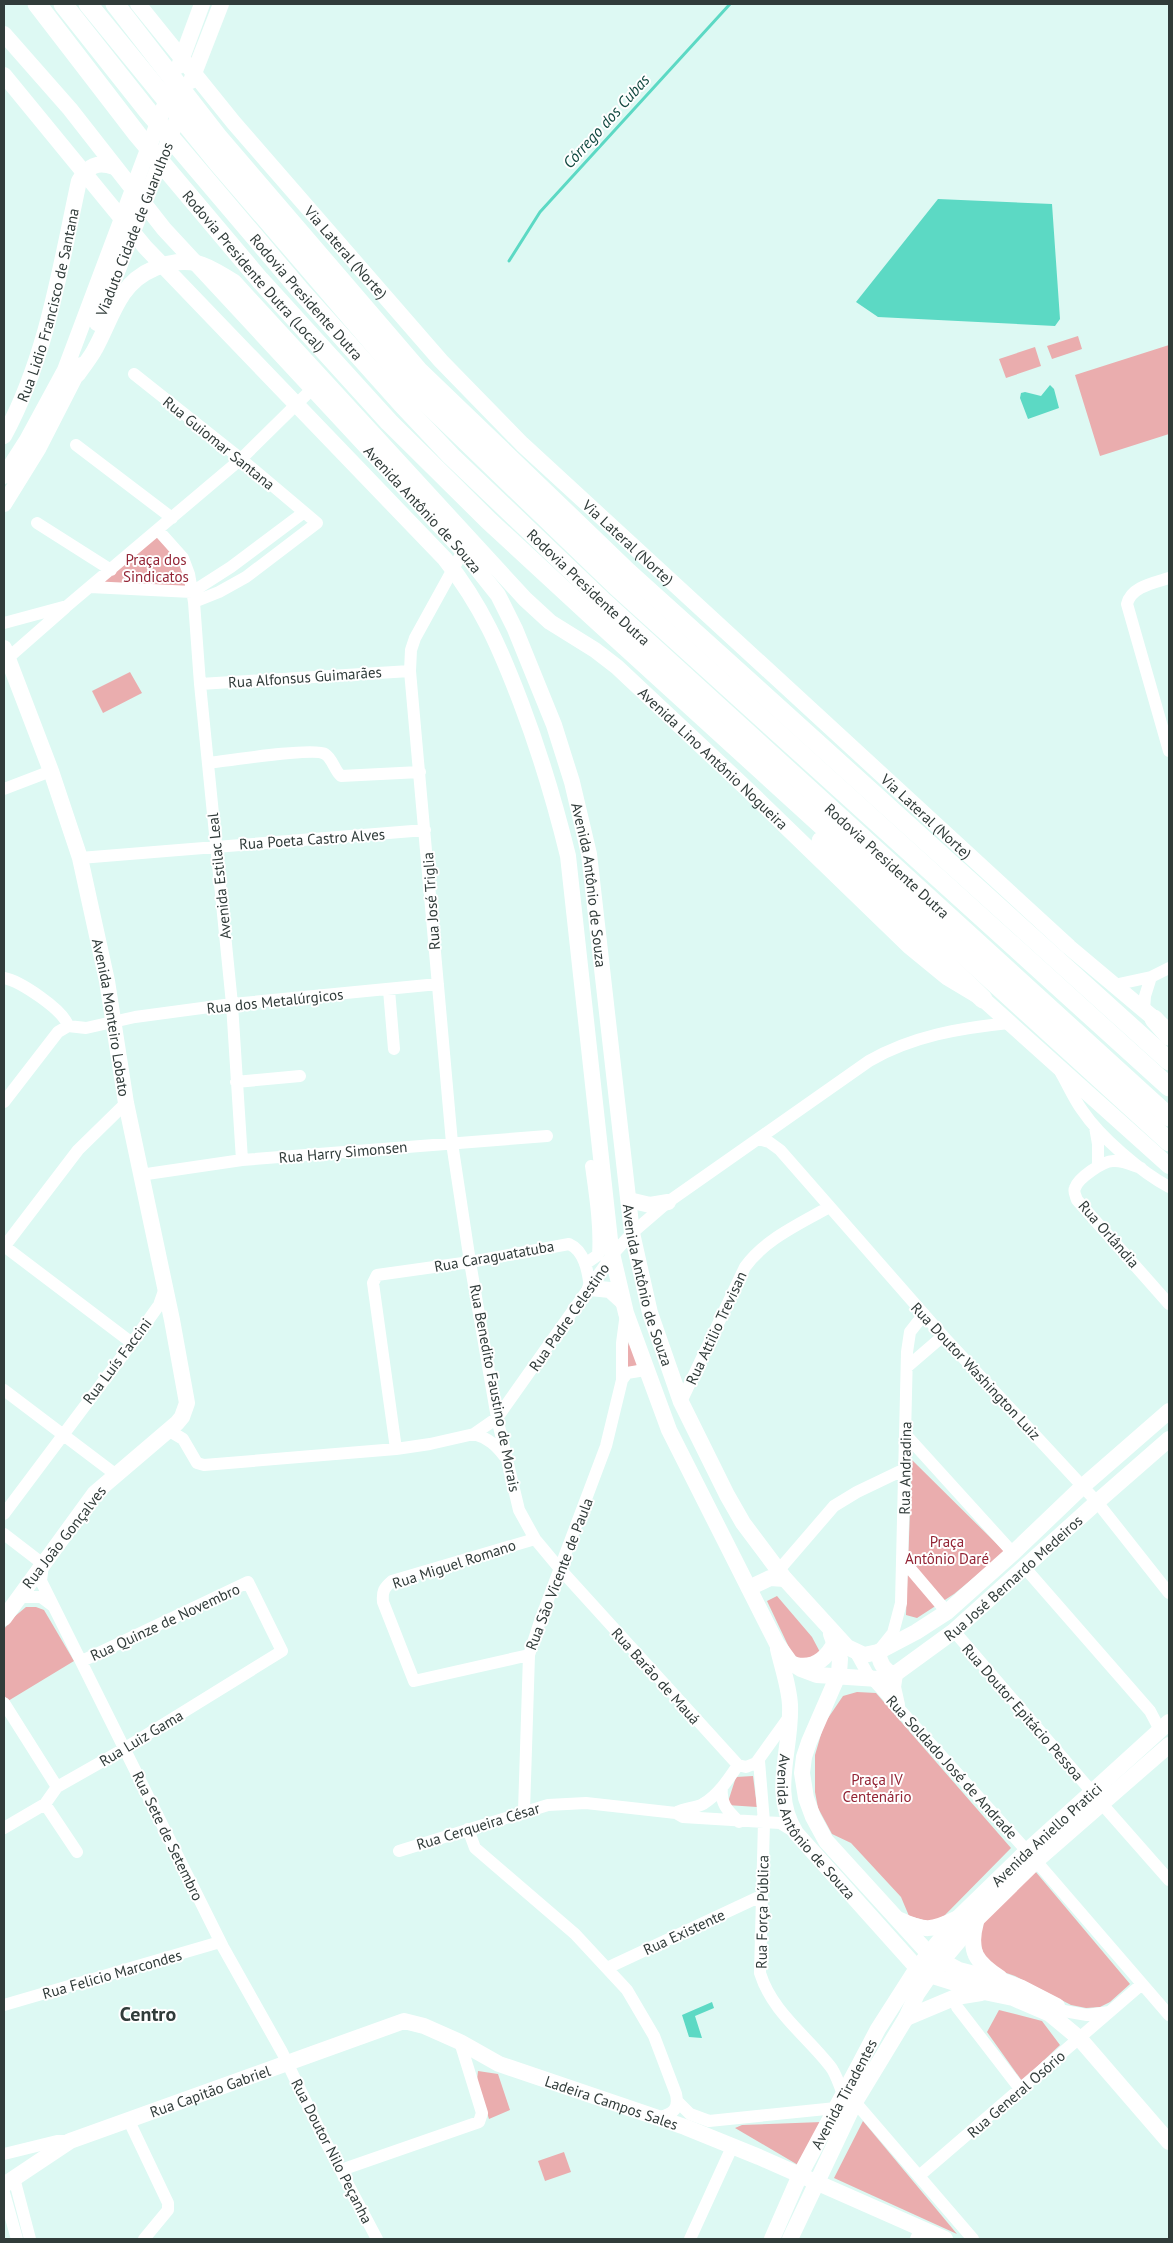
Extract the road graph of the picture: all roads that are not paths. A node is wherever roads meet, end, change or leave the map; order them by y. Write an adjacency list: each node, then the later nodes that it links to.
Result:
1 (37, 4): 24 (highway, Rodovia Presidente Dutra (Local))
2 (63, 4): 69 (highway, Rodovia Presidente Dutra)
3 (88, 4): 66 (highway, Rodovia Presidente Dutra)
4 (115, 4): 62 (highway)
5 (138, 4): 51 (main road, Via Lateral (Norte))
6 (202, 4): 17 (main road, Viaduto Cidade de Guarulhos)
7 (221, 4): 12 (main road, Viaduto Cidade de Guarulhos)
8 (4, 34): 10 (main road, Avenida Antônio de Souza)
9 (4, 75): 11 (main road, Avenida Antônio de Souza)
10 (114, 167): 11 (main road); 14 (main road, Avenida Antônio de Souza)
11 (84, 172): 15 (main road, Avenida Antônio de Souza); 16 (main road, Rua Lidio Francisco de Santana)
12 (78, 374): 17 (main road, Viaduto Cidade de Guarulhos); 53 (main road, Avenida Lino Antônio Nogueira)
13 (134, 374): 19 (street, Rua Guiomar Santana)
14 (311, 390): 15 (street); 27 (main road, Avenida Antônio de Souza)
15 (296, 404): 19 (street); 29 (main road, Avenida Antônio de Souza)
16 (4, 436)
17 (32, 444): 20 (main road); 21 (main road)
18 (76, 445): 23 (street)
19 (241, 458): 22 (street, Rua Guiomar Santana); 23 (street)
20 (4, 476)
21 (4, 504)
22 (303, 513): 32 (street); 32 (street, Rua Guiomar Santana)
23 (172, 518): 26 (street)
24 (489, 520): 43 (highway, Rodovia Presidente Dutra)
25 (36, 523): 28 (street)
26 (158, 530): 28 (street); 32 (street, Avenida Estilac Leal)
27 (463, 551): 29 (street, Rua José Triglia); 84 (main road, Avenida Antônio de Souza)
28 (111, 570): 31 (street)
29 (453, 570): 36 (street, Rua José Triglia); 89 (main road, Avenida Antônio de Souza)
30 (1169, 578): 38 (street)
31 (90, 587): 32 (street); 33 (street)
32 (193, 597): 37 (street, Avenida Estilac Leal)
33 (68, 606): 34 (street); 35 (street)
34 (4, 623)
35 (6, 653): 40 (main road, Avenida Monteiro Lobato)
36 (410, 671): 37 (street, Rua Alfonsus Guimarães); 41 (street, Rua José Triglia)
37 (200, 684): 39 (street, Avenida Estilac Leal)
38 (1169, 751)
39 (208, 763): 41 (street); 45 (street, Avenida Estilac Leal)
40 (51, 771): 42 (street); 46 (main road, Avenida Monteiro Lobato)
41 (420, 772): 44 (street, Rua José Triglia)
42 (4, 789)
43 (797, 803): 53 (highway); 74 (highway, Rodovia Presidente Dutra)
44 (425, 830): 45 (street, Rua Poeta Castro Alves); 50 (street, Rua José Triglia)
45 (215, 846): 46 (street, Rua Poeta Castro Alves); 54 (street, Avenida Estilac Leal)
46 (80, 858): 56 (main road, Avenida Monteiro Lobato)
47 (1169, 968): 48 (street)
48 (1152, 977): 51 (street); 55 (street)
49 (4, 978): 58 (street)
50 (438, 984): 52 (street, Rua dos Metalúrgicos); 75 (street, Rua José Triglia)
51 (1114, 985): 55 (main road, Via Lateral (Norte))
52 (389, 990): 54 (street, Rua dos Metalúrgicos); 61 (street)
53 (983, 999): 57 (main road, Avenida Lino Antônio Nogueira)
54 (232, 1004): 56 (street, Rua dos Metalúrgicos); 65 (street, Avenida Estilac Leal)
55 (1149, 1015): 59 (main road, Via Lateral (Norte)); 60 (highway)
56 (114, 1022): 58 (street, Rua dos Metalúrgicos); 68 (main road, Avenida Monteiro Lobato)
57 (1009, 1023): 63 (main road, Avenida Lino Antônio Nogueira); 70 (street, Rua Padre Celestino)
58 (68, 1026): 67 (street)
59 (1169, 1031)
60 (1169, 1036)
61 (394, 1049)
62 (1169, 1060)
63 (1059, 1068): 71 (street, Avenida Lino Antônio Nogueira); 80 (main road, Avenida Lino Antônio Nogueira)
64 (300, 1076): 65 (street)
65 (236, 1082): 77 (street, Avenida Estilac Leal)
66 (1169, 1087)
67 (4, 1102)
68 (126, 1103): 82 (main road, Avenida Monteiro Lobato); 88 (street)
69 (1169, 1117)
70 (778, 1125): 73 (street, Rua Padre Celestino); 76 (street)
71 (1095, 1127): 78 (street); 81 (street, Avenida Lino Antônio Nogueira)
72 (547, 1136): 75 (street, Rua Harry Simonsen)
73 (758, 1140): 76 (street, Rua Doutor Washington Luiz); 85 (street, Rua Padre Celestino)
74 (1169, 1142)
75 (452, 1143): 77 (street, Rua Harry Simonsen); 90 (street, Rua José Triglia)
76 (780, 1150): 86 (street, Rua Doutor Washington Luiz)
77 (242, 1160): 82 (street, Rua Harry Simonsen)
78 (1098, 1165): 81 (street); 94 (street, Rua Orlândia)
79 (592, 1166): 91 (street)
80 (1169, 1166)
81 (1141, 1168): 83 (street, Avenida Lino Antônio Nogueira)
82 (140, 1175): 92 (main road, Avenida Monteiro Lobato)
83 (1169, 1187)
84 (629, 1200): 85 (main road); 87 (main road, Avenida Antônio de Souza)
85 (668, 1202): 87 (street, Rua Padre Celestino)
86 (829, 1207): 96 (street, Rua Doutor Washington Luiz); 104 (street, Rua Attilio Trevisan)
87 (632, 1233): 89 (street, Rua Padre Celestino); 104 (main road, Avenida Antônio de Souza)
88 (4, 1247): 98 (street)
89 (613, 1254): 93 (street, Rua Padre Celestino); 95 (main road, Avenida Antônio de Souza)
90 (476, 1261): 91 (street, Rua Caraguatatuba); 106 (street, Rua Benedito Faustino de Morais); 112 (street, Rua Caraguatatuba)
91 (585, 1264): 93 (street, Rua Caraguatatuba)
92 (165, 1285): 98 (street, Rua Luís Faccini); 103 (main road, Avenida Monteiro Lobato)
93 (590, 1288): 95 (main road); 106 (street, Rua Padre Celestino)
94 (1169, 1304)
95 (624, 1307): 100 (main road, Avenida Antônio de Souza); 101 (street, Rua São Vicente de Paula)
96 (924, 1314): 97 (street, Rua Doutor Washington Luiz); 99 (street, Rua Andradina)
97 (943, 1336): 99 (street); 116 (street, Rua Doutor Washington Luiz)
98 (132, 1343): 108 (street, Rua Luís Faccini)
99 (907, 1367): 110 (street, Rua Andradina)
100 (646, 1370): 101 (street); 128 (main road, Avenida Antônio de Souza)
101 (622, 1380): 125 (street, Rua São Vicente de Paula)
102 (4, 1390): 108 (street)
103 (187, 1397): 107 (main road, Rua João Gonçalves)
104 (682, 1402): 126 (main road, Avenida Antônio de Souza)
105 (1169, 1411): 116 (main road, Rua José Bernardo Medeiros)
106 (497, 1418): 109 (street, Rua Padre Celestino); 113 (street, Rua Benedito Faustino de Morais)
107 (168, 1430): 112 (street, Rua Padre Celestino); 115 (main road, Rua João Gonçalves)
108 (62, 1434): 115 (street); 118 (street, Rua Luís Faccini)
109 (474, 1434): 112 (street, Rua Padre Celestino); 113 (street)
110 (906, 1435): 114 (street, Rua Andradina); 121 (street)
111 (1169, 1439): 117 (main road, Rua José Bernardo Medeiros)
112 (396, 1449)
113 (506, 1459): 120 (street, Rua Benedito Faustino de Morais)
114 (905, 1469): 122 (street, Rua Andradina); 126 (street)
115 (115, 1474): 123 (main road, Rua João Gonçalves)
116 (1083, 1486): 117 (street, Rua Doutor Washington Luiz); 121 (main road, Rua José Bernardo Medeiros)
117 (1097, 1502): 124 (main road, Rua José Bernardo Medeiros); 129 (street, Rua Doutor Washington Luiz)
118 (4, 1514)
119 (4, 1534): 123 (street)
120 (535, 1539): 125 (street, Rua Benedito Faustino de Morais); 147 (street, Rua Miguel Romano)
121 (1013, 1553): 133 (main road, Rua José Bernardo Medeiros)
122 (902, 1559): 133 (street); 139 (street, Rua Andradina)
123 (43, 1564): 130 (main road, Rua João Gonçalves); 132 (street, Rua Sete de Setembro)
124 (1025, 1568): 135 (main road, Rua José Bernardo Medeiros); 150 (street)
125 (560, 1569): 127 (street, Rua Barão de Mauá); 131 (street, Rua São Vicente de Paula)
126 (782, 1575): 128 (main road); 136 (main road, Avenida Antônio de Souza)
127 (573, 1584): 131 (street); 157 (street, Rua Barão de Mauá)
128 (749, 1588): 137 (main road, Avenida Antônio de Souza)
129 (1169, 1593)
130 (18, 1597): 132 (street); 134 (main road, Rua João Gonçalves)
131 (549, 1597): 141 (street, Rua São Vicente de Paula)
132 (55, 1607): 142 (street, Rua Sete de Setembro)
133 (947, 1612): 139 (main road, Rua José Bernardo Medeiros)
134 (4, 1618)
135 (954, 1631): 144 (main road, Rua José Bernardo Medeiros); 160 (street, Rua Doutor Epitácio Pessoa)
136 (832, 1636): 140 (main road, Avenida Antônio de Souza); 143 (main road); 145 (main road, Avenida Antônio de Souza)
137 (777, 1644): 143 (main road, Avenida Antônio de Souza); 151 (main road, Avenida Antônio de Souza)
138 (282, 1651): 142 (street, Rua Quinze de Novembro); 155 (street, Rua Luiz Gama)
139 (878, 1652): 140 (main road); 144 (main road)
140 (856, 1653): 146 (street, Rua Soldado José de Andrade)
141 (529, 1655): 147 (street, Rua São Vicente de Paula); 162 (street)
142 (82, 1661): 155 (street, Rua Sete de Setembro)
143 (793, 1664): 145 (main road, Avenida Antônio de Souza)
144 (895, 1674): 146 (main road, Rua José Bernardo Medeiros); 149 (main road)
145 (837, 1678): 146 (main road, Rua José Bernardo Medeiros); 174 (main road, Avenida Antônio de Souza)
146 (872, 1678): 149 (street, Rua Soldado José de Andrade)
147 (414, 1681)
148 (4, 1704): 158 (street)
149 (897, 1705): 171 (street, Rua Soldado José de Andrade)
150 (1150, 1711): 152 (street); 153 (street)
151 (789, 1717): 156 (street); 168 (main road, Avenida Antônio de Souza)
152 (1169, 1717)
153 (1164, 1726): 160 (main road, Avenida Aniello Pratici)
154 (1169, 1746): 160 (main road, Avenida Aniello Pratici)
155 (124, 1748): 158 (street, Rua Luiz Gama); 177 (street, Rua Sete de Setembro)
156 (759, 1761): 157 (street); 165 (street)
157 (738, 1765): 159 (street, Rua Cerqueira César)
158 (57, 1788): 161 (street, Rua Luiz Gama)
159 (722, 1788): 163 (street, Rua Cerqueira César); 164 (street)
160 (1097, 1798): 171 (main road, Avenida Aniello Pratici); 172 (street, Rua Doutor Epitácio Pessoa)
161 (45, 1804): 166 (street, Rua Luiz Gama); 170 (street)
162 (524, 1810): 163 (street, Rua Cerqueira César); 167 (street, Rua Cerqueira César)
163 (676, 1813): 164 (street, Rua Cerqueira César)
164 (739, 1822): 165 (street, Rua Cerqueira César)
165 (764, 1822): 168 (street); 173 (street, Rua Força Pública)
166 (4, 1828)
167 (468, 1829): 169 (street, Rua Cerqueira César); 179 (street)
168 (796, 1833): 180 (main road, Avenida Antônio de Souza)
169 (399, 1851)
170 (77, 1852)
171 (1032, 1856): 175 (main road, Avenida Aniello Pratici); 176 (main road, Avenida Aniello Pratici); 182 (street, Rua Soldado José de Andrade)
172 (1169, 1880)
173 (760, 1896): 179 (street, Rua Existente); 194 (street, Rua Força Pública)
174 (894, 1918): 175 (main road); 178 (main road, Avenida Antônio de Souza)
175 (958, 1918): 178 (main road, Avenida Aniello Pratici)
176 (978, 1918): 178 (main road, Avenida Aniello Pratici); 181 (main road)
177 (220, 1942): 184 (street, Rua Felicio Marcondes); 193 (street, Rua Sete de Setembro)
178 (935, 1958): 180 (main road, Avenida Tiradentes); 181 (main road)
179 (607, 1968): 198 (street)
180 (924, 1972): 183 (main road); 189 (main road, Avenida Tiradentes); 195 (main road, Avenida Tiradentes)
181 (1006, 1982): 186 (main road)
182 (1142, 1984): 187 (street, Rua General Osório); 188 (street, Rua Soldado José de Andrade)
183 (984, 1992): 189 (main road); 191 (main road)
184 (4, 2005)
185 (957, 2007): 196 (street)
186 (1064, 2011): 187 (street); 191 (main road)
187 (1111, 2011): 191 (street, Rua General Osório)
188 (1169, 2015)
189 (906, 2018): 197 (main road, Avenida Tiradentes)
190 (424, 2026): 192 (main road, Ladeira Campos Sales); 193 (main road, Rua Capitão Gabriel)
191 (1084, 2035): 196 (street, Rua General Osório); 202 (main road); 204 (main road)
192 (460, 2042): 200 (main road, Ladeira Campos Sales); 207 (street)
193 (287, 2062): 201 (main road, Rua Capitão Gabriel); 207 (street, Rua Doutor Nilo Peçanha)
194 (831, 2067): 195 (street); 197 (street, Rua Força Pública)
195 (855, 2073): 197 (main road, Avenida Tiradentes)
196 (1022, 2090): 209 (street, Rua General Osório)
197 (849, 2098): 199 (main road, Avenida Tiradentes); 209 (street, Rua Força Pública); 211 (main road, Avenida Tiradentes)
198 (677, 2101): 199 (street); 200 (street)
199 (836, 2108): 208 (main road, Avenida Tiradentes)
200 (660, 2117): 205 (main road, Ladeira Campos Sales)
201 (129, 2121): 203 (main road, Rua Capitão Gabriel); 216 (street)
202 (1169, 2126)
203 (70, 2141): 206 (street); 210 (main road, Rua Capitão Gabriel)
204 (1169, 2142)
205 (732, 2147): 208 (main road, Ladeira Campos Sales); 218 (street)
206 (4, 2154)
207 (341, 2170): 217 (street, Rua Doutor Nilo Peçanha)
208 (800, 2175): 211 (main road, Ladeira Campos Sales); 219 (main road, Avenida Tiradentes)
209 (919, 2176): 222 (street, Rua Força Pública)
210 (9, 2181): 215 (street)
211 (816, 2182): 213 (main road, Ladeira Campos Sales); 220 (main road, Avenida Tiradentes)
212 (4, 2193): 214 (street)
213 (918, 2233): 221 (main road, Ladeira Campos Sales)
214 (17, 2239)
215 (30, 2239)
216 (144, 2239)
217 (378, 2239)
218 (690, 2239)
219 (772, 2239)
220 (790, 2239)
221 (945, 2239)
222 (973, 2239)

